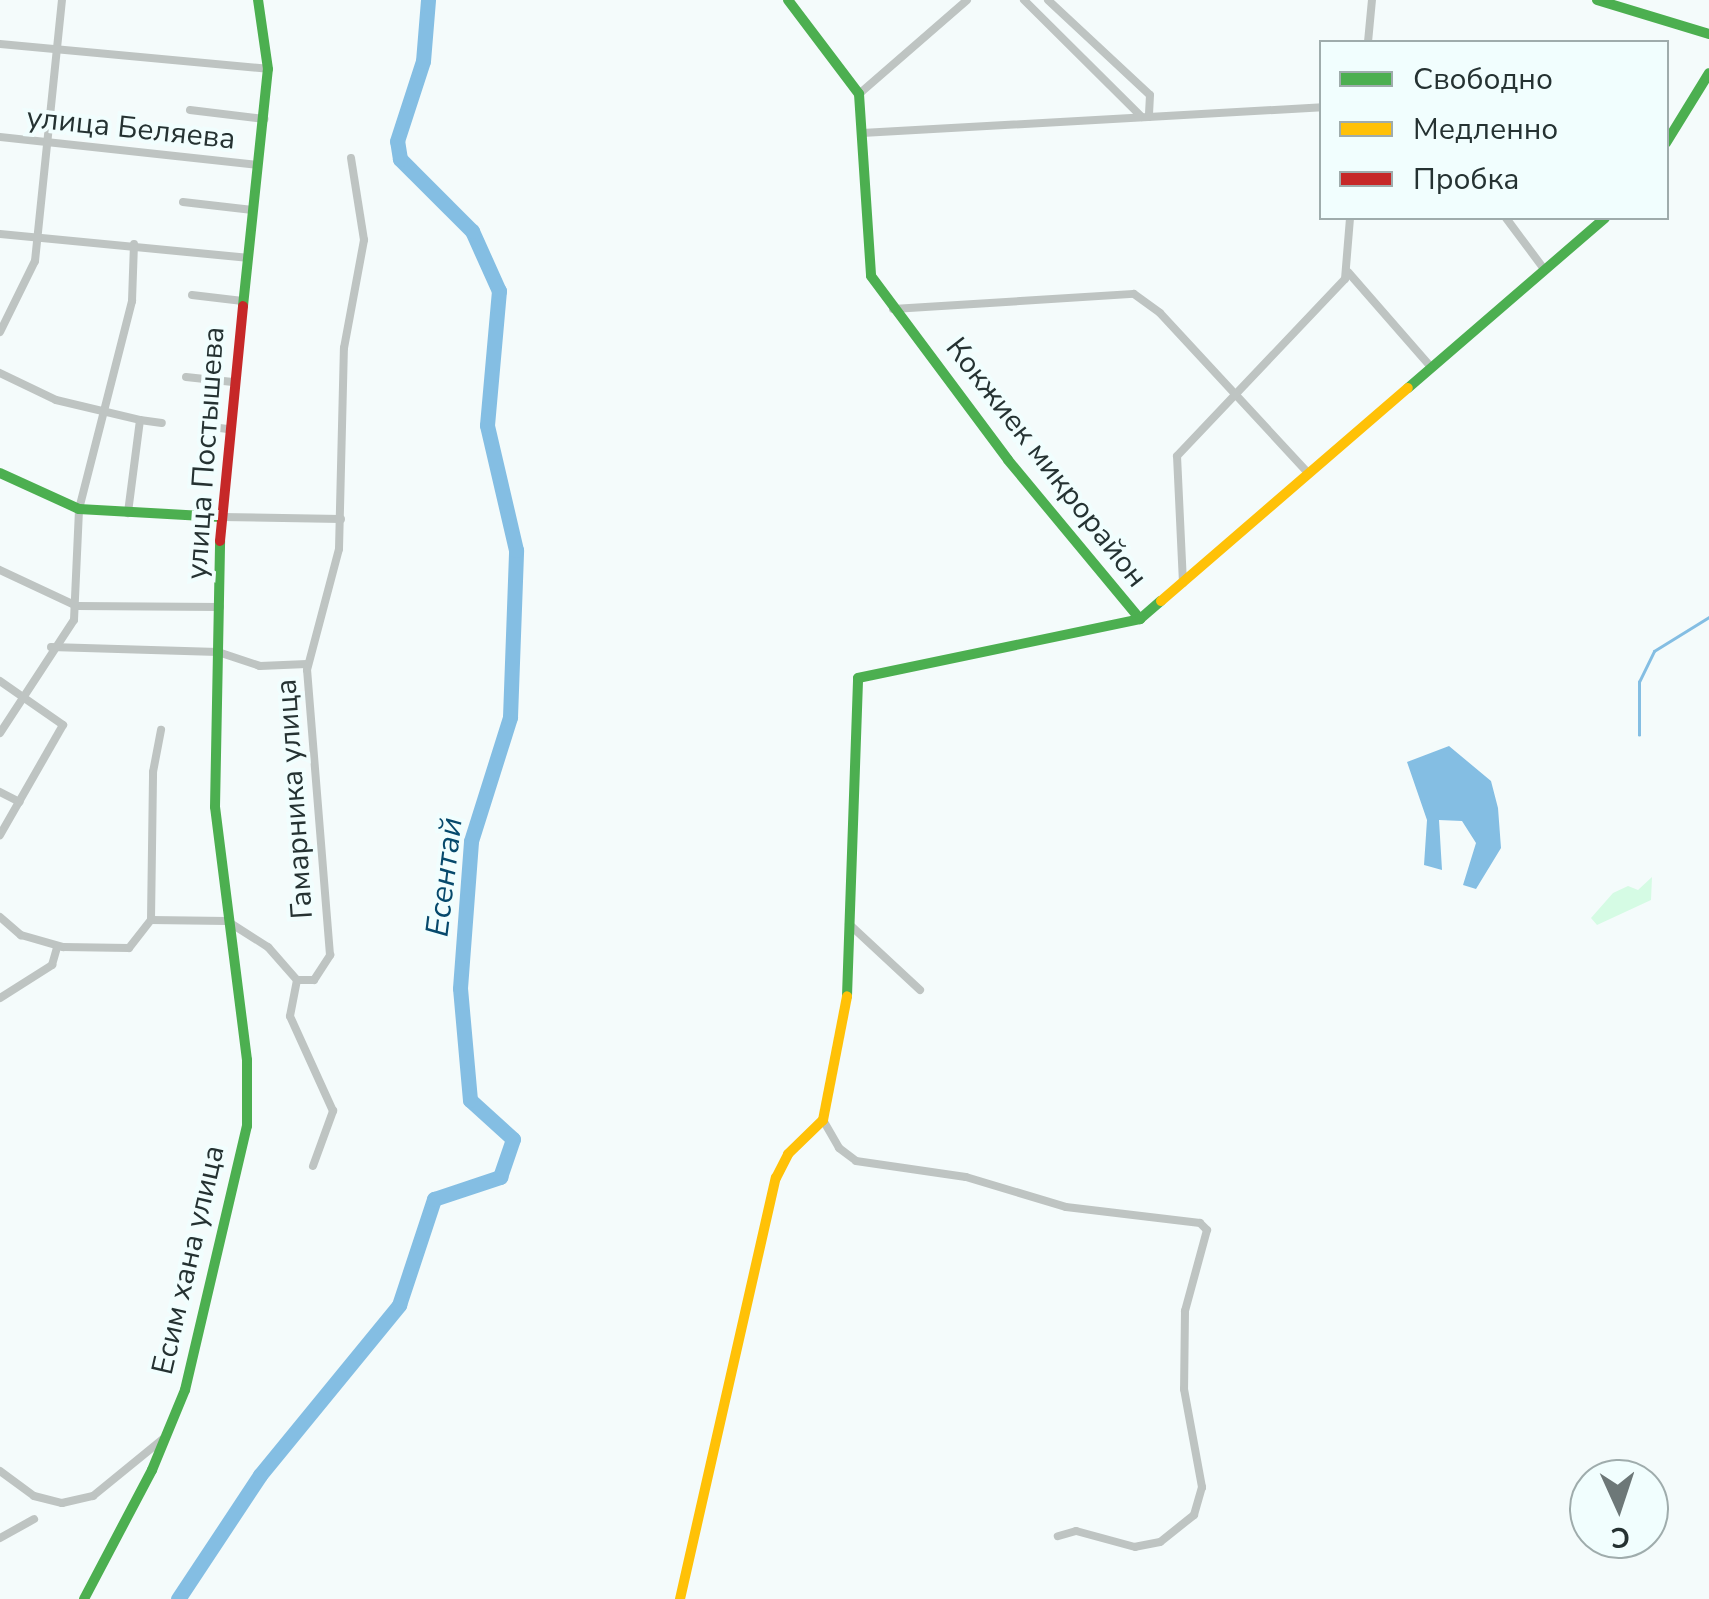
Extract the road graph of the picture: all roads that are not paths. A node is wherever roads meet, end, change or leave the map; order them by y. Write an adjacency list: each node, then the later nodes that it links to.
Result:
1 (62, 0): 12 (street)
2 (258, 0): 13 (street, улица Постышева)
3 (788, 0): 15 (street)
4 (967, 0): 15 (street)
5 (1024, 0): 18 (street)
6 (1048, 0): 18 (street)
7 (1372, 0): 10 (street)
8 (1597, 0): 9 (street)
9 (1709, 34)
10 (1368, 40)
11 (0, 44): 12 (street)
12 (56, 49): 13 (street); 23 (street)
13 (268, 69): 19 (street, улица Постышева)
14 (1709, 74): 22 (street)
15 (859, 94): 20 (street, Кокжиек микрорайон)
16 (1319, 107): 18 (street)
17 (190, 110): 19 (street)
18 (1146, 117): 20 (street)
19 (264, 119): 25 (street, улица Постышева)
20 (862, 133): 39 (street, Кокжиек микрорайон)
21 (0, 137): 23 (street, улица Беляева)
22 (1669, 137)
23 (47, 142): 25 (street, улица Беляева); 32 (street)
24 (350, 158): 56 (street, Гамарника улица)
25 (258, 166): 27 (street, улица Постышева)
26 (183, 202): 27 (street)
27 (253, 210): 34 (street, улица Постышева)
28 (1350, 220): 36 (street)
29 (1508, 220): 35 (street)
30 (1603, 220): 35 (street, Кокжиек микрорайон)
31 (0, 234): 32 (street)
32 (39, 234): 33 (street); 40 (street)
33 (134, 244): 34 (street); 46 (street)
34 (248, 258): 38 (street, улица Постышева)
35 (1544, 268): 41 (street, Кокжиек микрорайон)
36 (1348, 272): 41 (street); 45 (street)
37 (192, 296): 38 (street)
38 (242, 301): 44 (street, улица Постышева)
39 (893, 309): 45 (street); 61 (street, Кокжиек микрорайон)
40 (0, 332)
41 (1430, 366): 52 (street, Кокжиек микрорайон)
42 (0, 373): 46 (street)
43 (186, 377): 44 (street)
44 (233, 382): 50 (street, улица Постышева)
45 (1235, 394): 52 (street); 58 (street)
46 (101, 412): 47 (street); 53 (street)
47 (140, 420): 48 (street); 54 (street)
48 (162, 423)
49 (203, 426): 50 (street)
50 (228, 430): 55 (street, улица Постышева)
51 (0, 473): 53 (street)
52 (1309, 474): 58 (street, Кокжиек микрорайон)
53 (79, 509): 54 (street); 60 (street)
54 (128, 513): 55 (street)
55 (221, 517): 56 (street); 59 (street, улица Постышева)
56 (341, 519): 64 (street, Гамарника улица)
57 (0, 570): 60 (street)
58 (1183, 584): 61 (street, Кокжиек микрорайон)
59 (220, 607): 60 (street); 63 (street, улица Постышева)
60 (77, 608): 62 (street)
61 (1140, 619): 75 (street)
62 (51, 648): 63 (street); 66 (street)
63 (218, 652): 64 (street); 72 (street, улица Постышева)
64 (307, 664): 77 (street, Гамарника улица)
65 (0, 681): 66 (street)
66 (22, 696): 68 (street); 70 (street)
67 (160, 730): 74 (street)
68 (0, 733)
69 (0, 792): 70 (street)
70 (20, 802): 71 (street)
71 (0, 835)
72 (226, 916): 74 (street); 77 (street); 82 (street, Есим хана улица)
73 (0, 917): 76 (street)
74 (151, 920): 76 (street)
75 (849, 924): 78 (street); 80 (street)
76 (57, 947): 79 (street)
77 (298, 980): 81 (street)
78 (920, 990)
79 (0, 998)
80 (823, 1120): 85 (street); 88 (street)
81 (314, 1166)
82 (166, 1436): 83 (street); 87 (street, Есим хана улица)
83 (0, 1471)
84 (34, 1520): 86 (street)
85 (1058, 1536)
86 (0, 1538)
87 (84, 1599)
88 (680, 1599)

